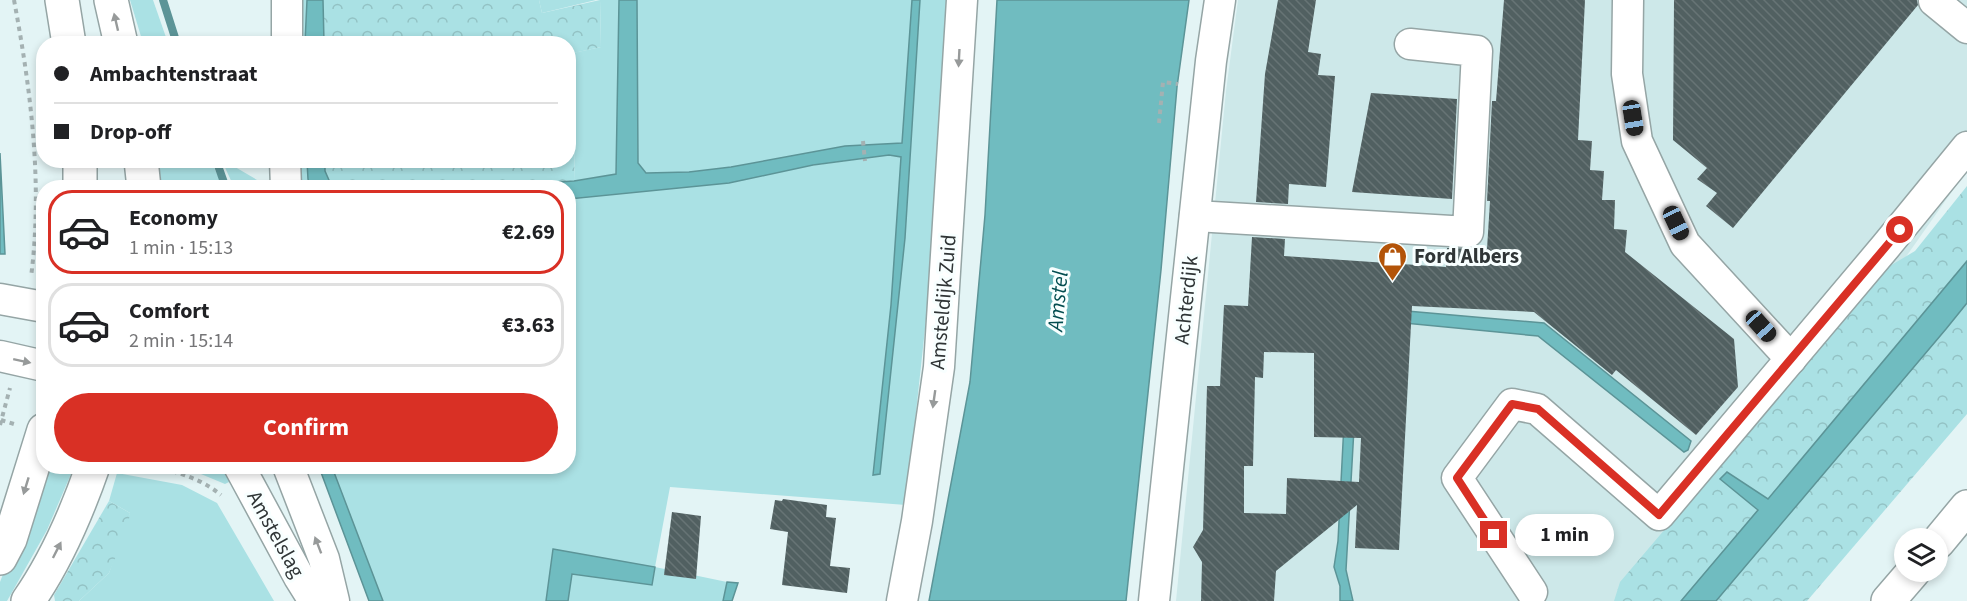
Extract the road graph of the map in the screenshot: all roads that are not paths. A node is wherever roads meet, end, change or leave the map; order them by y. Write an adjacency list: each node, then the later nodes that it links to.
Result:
1 (62, 0): 9 (main road)
2 (111, 0): 10 (main road, one-way to 2)
3 (287, 0): 11 (street)
4 (962, 0): 28 (street, Amsteldijk Zuid, one-way to 28)
5 (1220, 0): 14 (street, Achterdijk)
6 (1628, 0): 15 (street)
7 (1934, 2): 8 (street)
8 (1967, 28)
9 (68, 36)
10 (119, 36)
11 (286, 36)
12 (1410, 44): 14 (street)
13 (1967, 147): 15 (street)
14 (1195, 216): 29 (street, Achterdijk)
15 (1791, 359): 24 (street)
16 (36, 456): 22 (main road, one-way to 22)
17 (90, 474): 25 (main road, one-way to 17)
18 (242, 474): 26 (street, Amstelslag)
19 (291, 474): 27 (street, Amstelslag, one-way to 19)
20 (1967, 507): 21 (main road)
21 (1948, 530)
22 (0, 558)
23 (1904, 582): 30 (main road)
24 (1532, 592)
25 (28, 601)
26 (315, 601)
27 (334, 601)
28 (902, 601)
29 (1154, 601)
30 (1888, 601)

